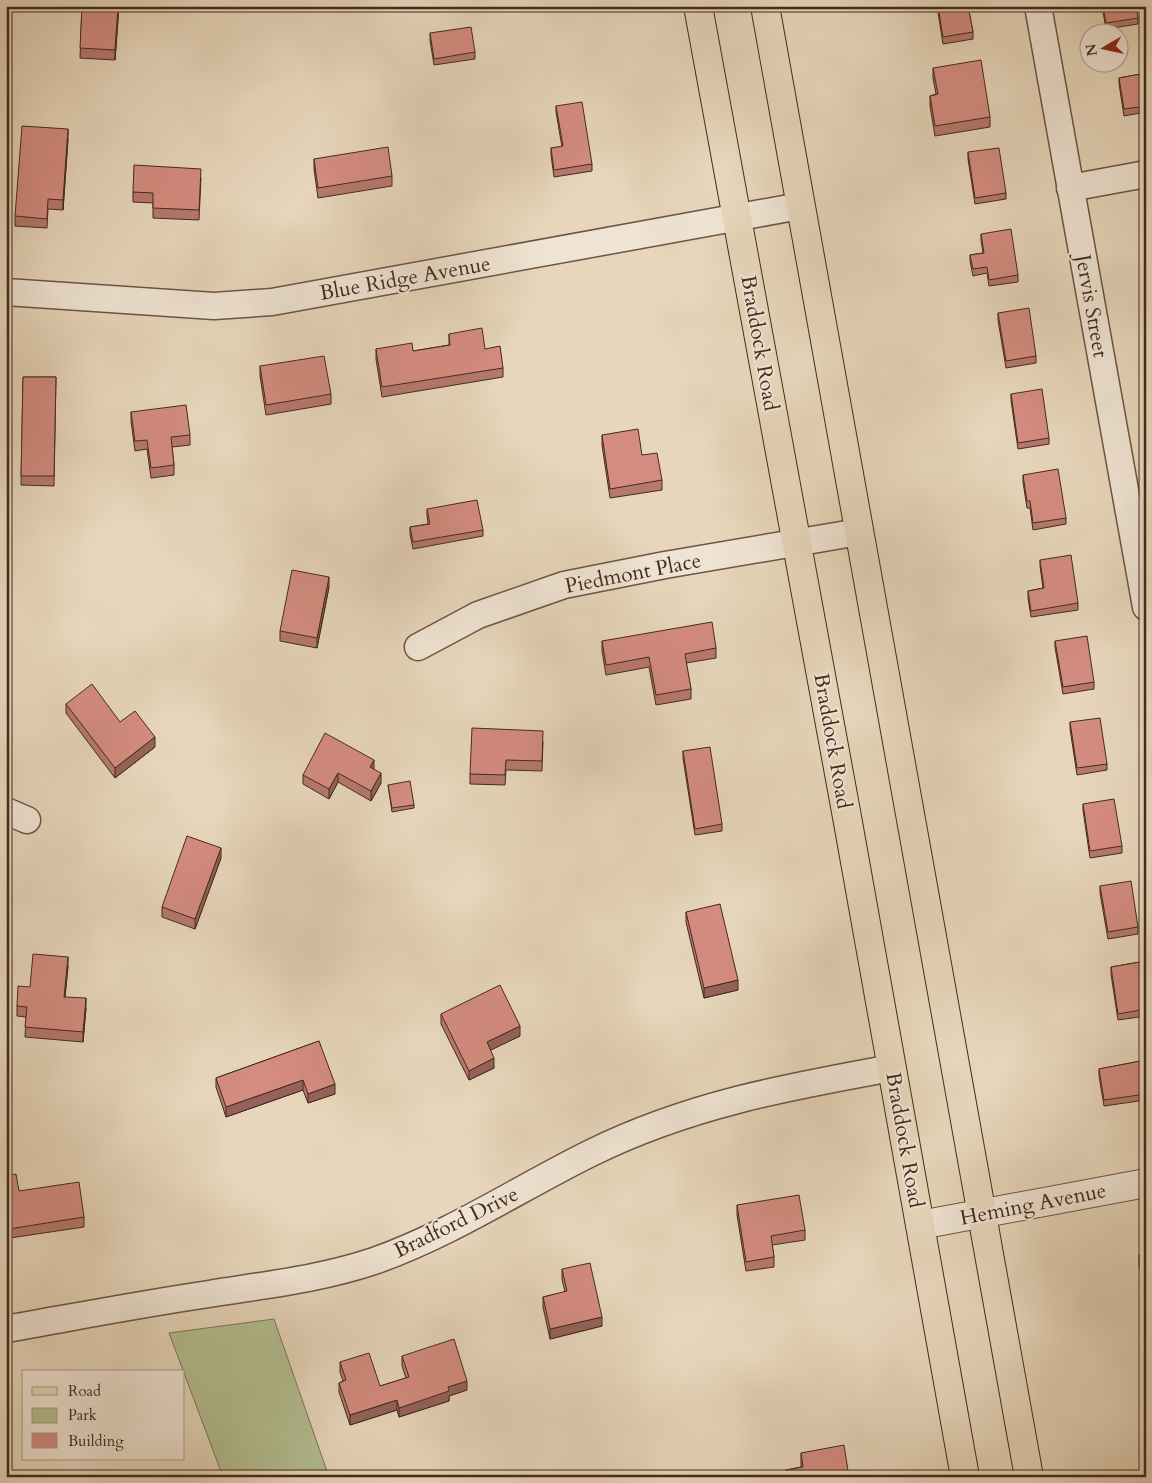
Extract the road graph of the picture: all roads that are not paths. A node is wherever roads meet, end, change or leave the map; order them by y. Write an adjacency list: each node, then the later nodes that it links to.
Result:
1 (698, 6): 7 (main road, Braddock Road)
2 (765, 6): 6 (main road)
3 (1038, 6): 5 (street, Jervis Street)
4 (1146, 174): 5 (street)
5 (1070, 188): 11 (street, Jervis Street)
6 (800, 206): 7 (street, Blue Ridge Avenue); 9 (main road)
7 (738, 217): 8 (street, Blue Ridge Avenue); 10 (main road, Braddock Road)
8 (6, 292)
9 (859, 532): 10 (street, Piedmont Place); 15 (main road)
10 (796, 543): 12 (street, Piedmont Place); 13 (main road, Braddock Road)
11 (1146, 607)
12 (418, 647)
13 (892, 1068): 16 (main road, Braddock Road); 17 (street, Bradford Drive)
14 (1146, 1183): 15 (street, Heming Avenue)
15 (981, 1214): 16 (street, Heming Avenue); 19 (main road)
16 (920, 1225): 18 (main road, Braddock Road)
17 (6, 1328)
18 (965, 1477)
19 (1030, 1477)

